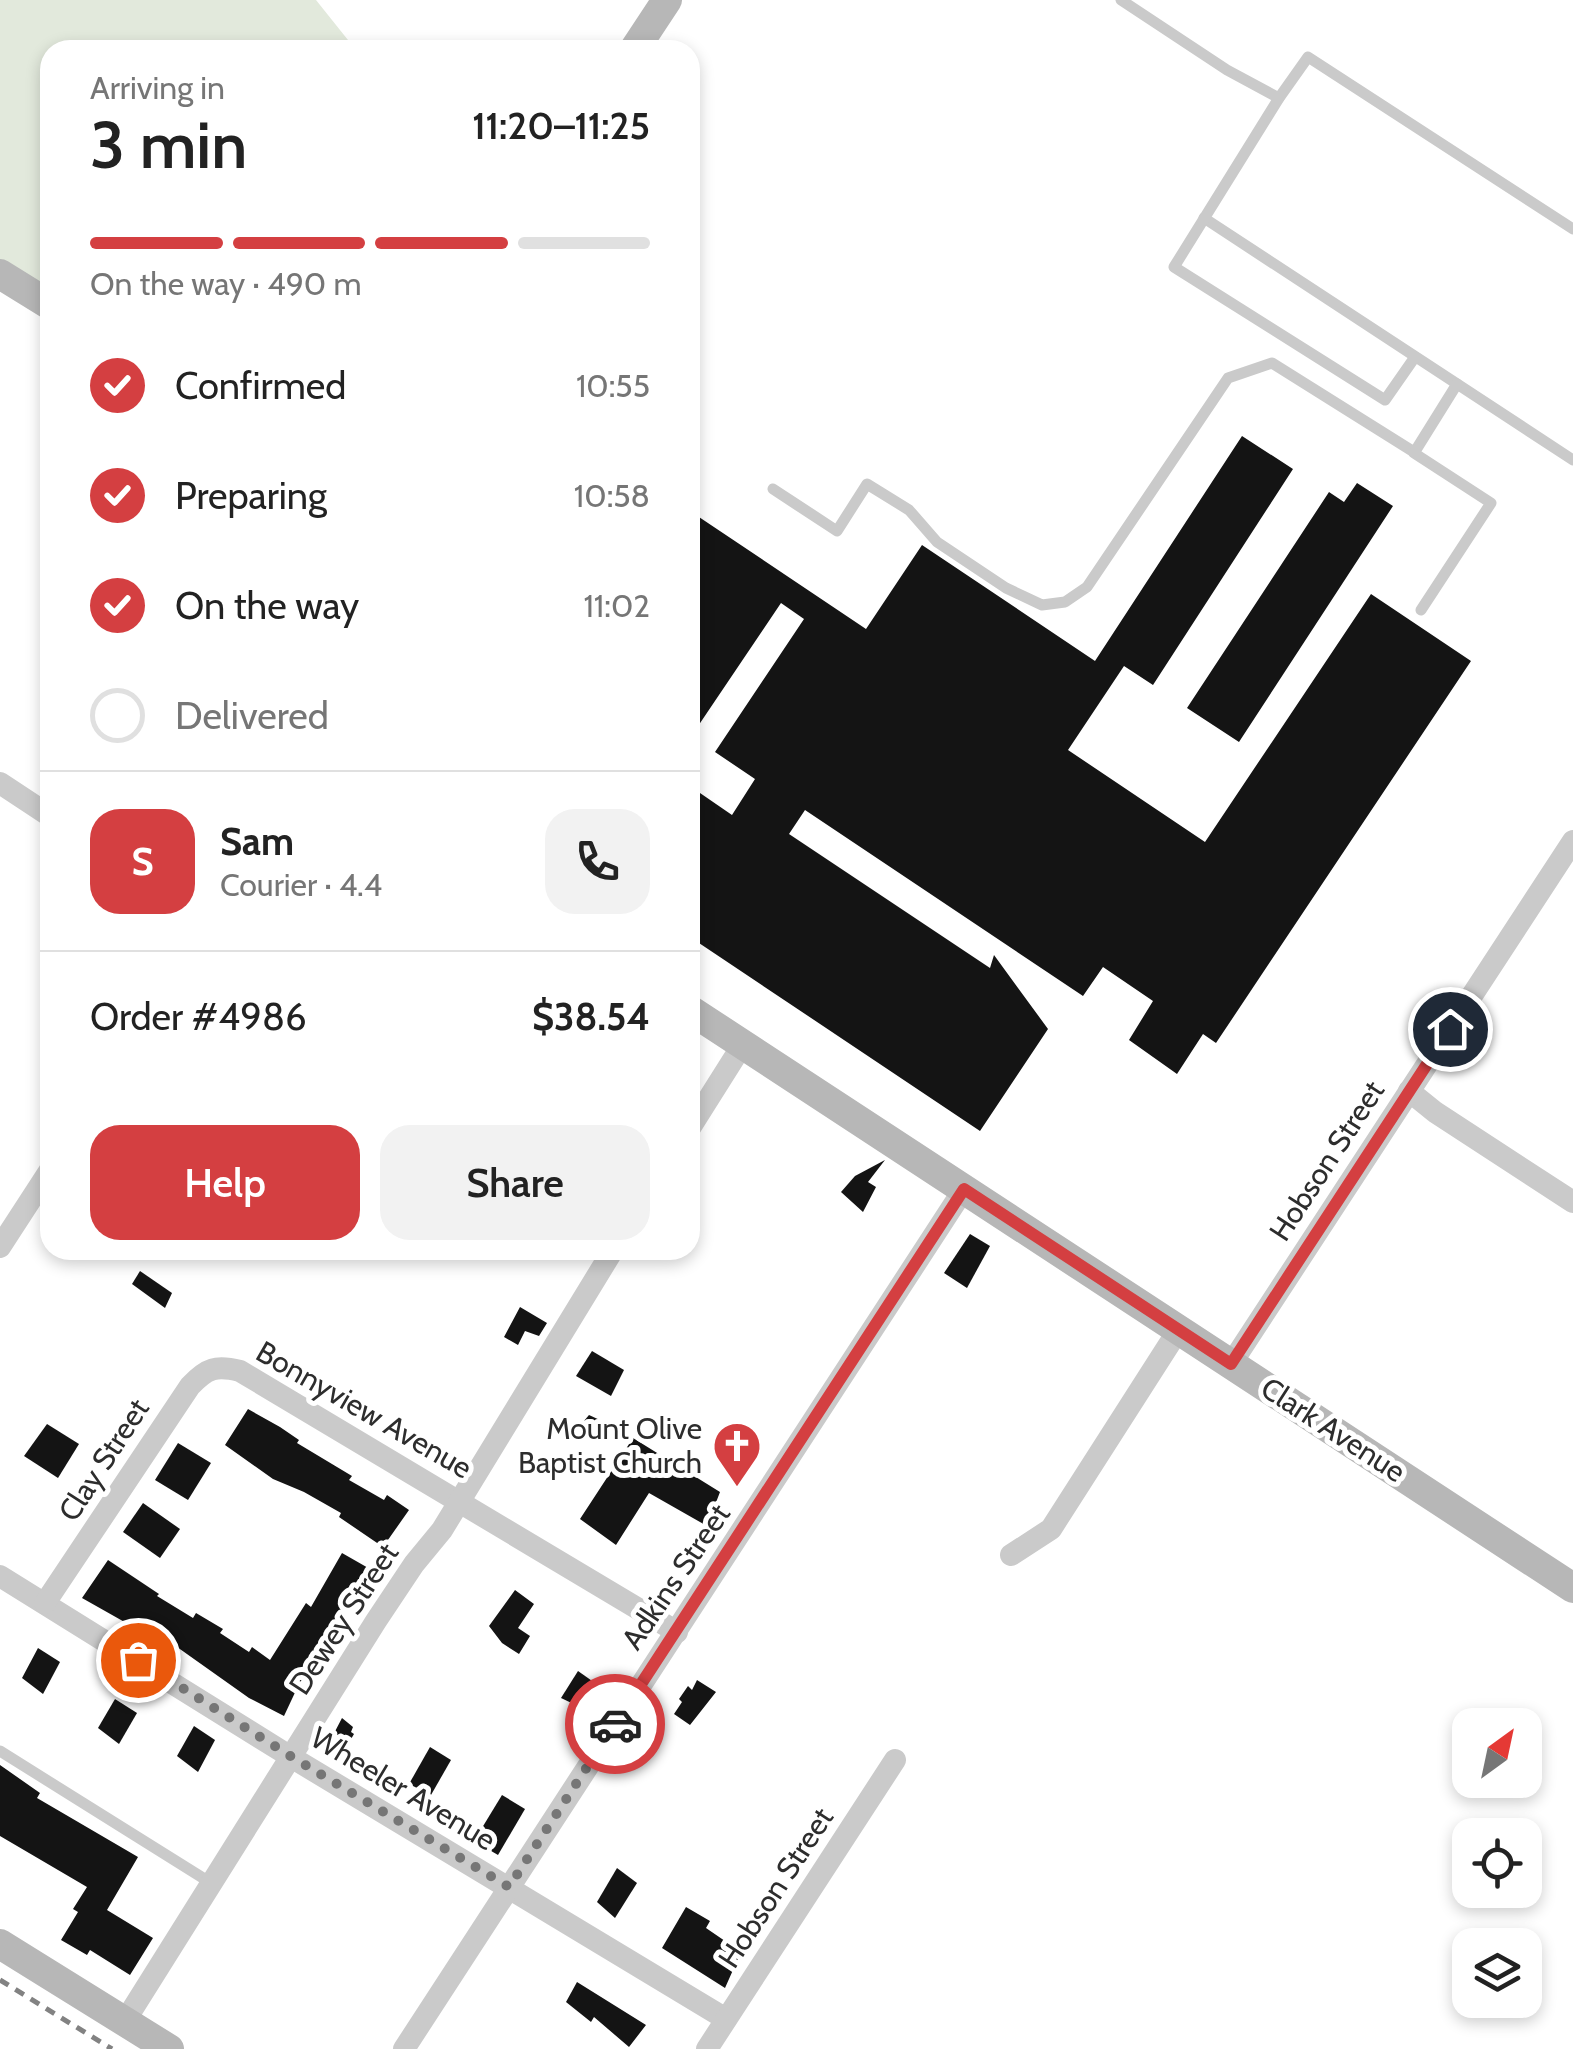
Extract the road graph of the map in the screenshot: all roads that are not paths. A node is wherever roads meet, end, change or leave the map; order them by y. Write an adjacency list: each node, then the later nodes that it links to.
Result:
1 (668, 0): 3 (street)
2 (1121, 0): 4 (lane)
3 (641, 40)
4 (1278, 98): 5 (lane); 6 (lane)
5 (1204, 218): 9 (lane); 9 (lane)
6 (1573, 229)
7 (0, 274): 8 (street)
8 (40, 300)
9 (1414, 357): 10 (lane)
10 (1457, 384): 11 (lane); 12 (lane)
11 (1414, 452): 13 (lane); 14 (lane)
12 (1573, 460)
13 (773, 490)
14 (1420, 610)
15 (0, 783): 16 (street)
16 (40, 809)
17 (1573, 841): 20 (street, Hobson Street)
18 (700, 1016): 19 (street, Clark Avenue)
19 (743, 1044): 21 (street); 23 (street, Clark Avenue)
20 (1409, 1091): 24 (street); 28 (street, Hobson Street)
21 (700, 1112)
22 (40, 1185): 25 (street)
23 (964, 1189): 27 (street, Clark Avenue); 35 (street, Adkins Street)
24 (1573, 1202)
25 (0, 1247)
26 (606, 1260): 30 (street, Dewey Street)
27 (1178, 1329): 28 (street, Clark Avenue); 31 (street)
28 (1231, 1364): 33 (street, Clark Avenue)
29 (226, 1367): 30 (street, Bonnyview Avenue); 34 (street, Clay Street)
30 (460, 1500): 35 (street, Bonnyview Avenue); 37 (street, Dewey Street)
31 (1011, 1554)
32 (0, 1576): 34 (street, Wheeler Avenue)
33 (1573, 1588)
34 (45, 1604): 37 (street, Wheeler Avenue)
35 (677, 1632): 40 (street, Adkins Street)
36 (0, 1751): 39 (lane)
37 (292, 1757): 39 (street, Dewey Street); 40 (street, Wheeler Avenue)
38 (896, 1760): 42 (street, Hobson Street)
39 (211, 1884): 43 (street, Dewey Street)
40 (509, 1887): 42 (street, Wheeler Avenue); 45 (street, Adkins Street)
41 (0, 1944): 43 (street)
42 (726, 2019): 46 (street, Hobson Street)
43 (125, 2021): 44 (street)
44 (169, 2049)
45 (404, 2049)
46 (706, 2049)

